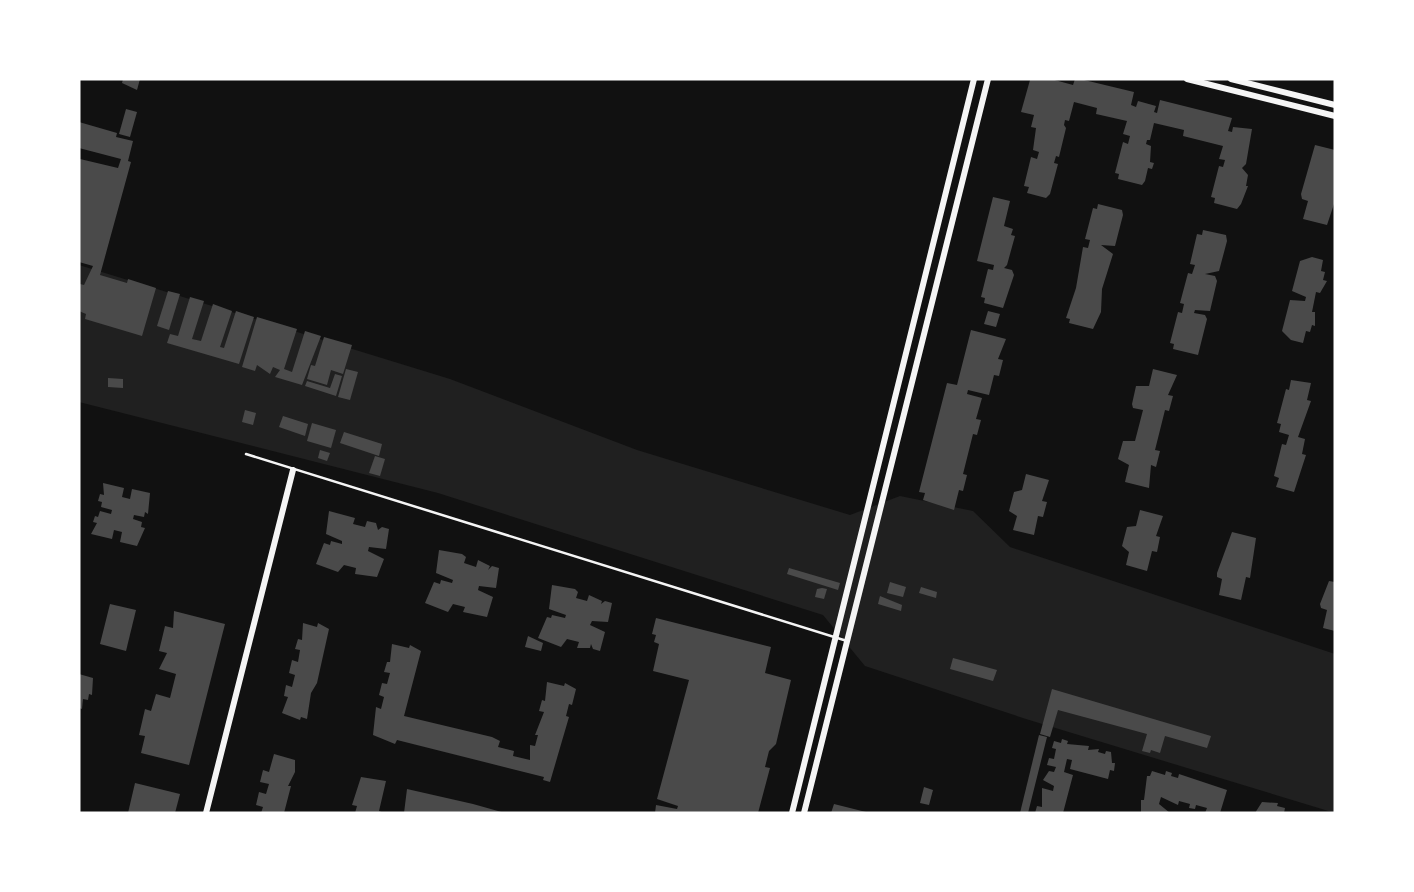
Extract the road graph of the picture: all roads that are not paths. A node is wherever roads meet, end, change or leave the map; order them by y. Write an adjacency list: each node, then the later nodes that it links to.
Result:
1 (974, 79): 9 (main road)
2 (988, 79): 10 (main road)
3 (1186, 79): 6 (main road)
4 (1231, 79): 5 (main road)
5 (1335, 105)
6 (1335, 116)
7 (246, 454): 8 (lane)
8 (293, 470): 9 (lane); 11 (main road)
9 (836, 636): 10 (lane); 12 (main road)
10 (847, 641): 13 (main road)
11 (206, 813)
12 (792, 813)
13 (804, 813)

